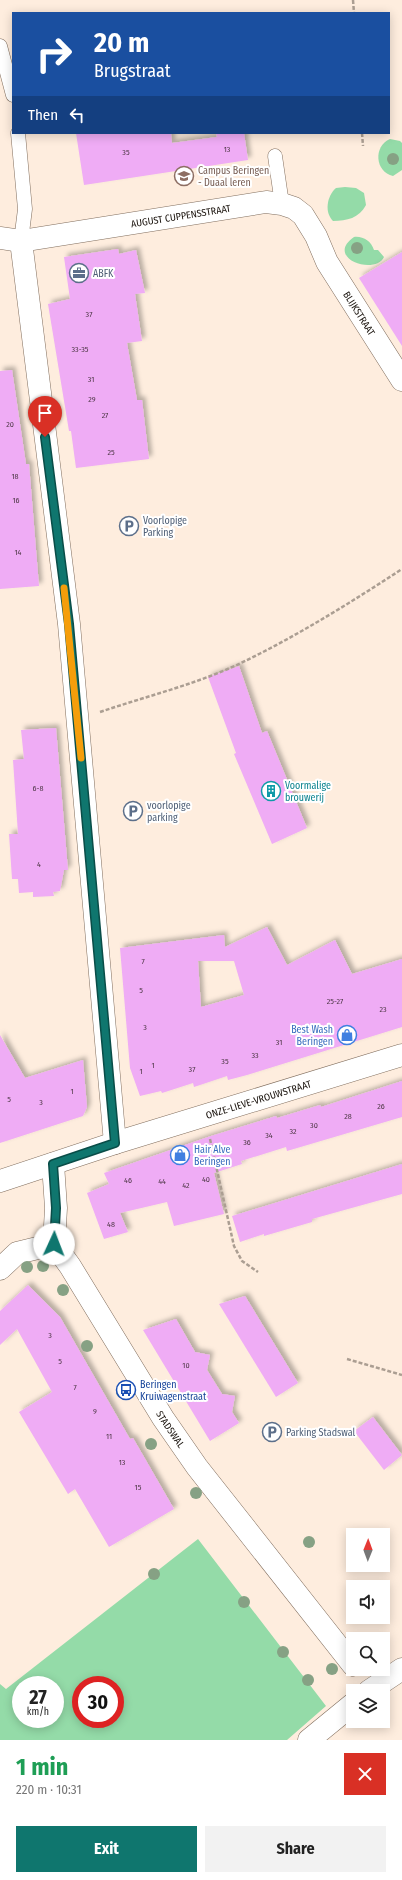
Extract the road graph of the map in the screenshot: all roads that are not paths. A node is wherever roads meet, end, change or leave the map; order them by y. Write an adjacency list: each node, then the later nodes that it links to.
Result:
1 (0, 46): 2 (lane)
2 (12, 91)
3 (18, 134): 6 (lane)
4 (275, 156): 5 (lane)
5 (282, 204): 6 (street, AUGUST CUPPENSSTRAAT); 7 (street, AUGUST CUPPENSSTRAAT)
6 (10, 240): 10 (street)
7 (319, 246): 8 (street, BLIJKSTRAAT)
8 (402, 380)
9 (402, 1055): 10 (street, ONZE-LIEVE-VROUWSTRAAT)
10 (115, 1143): 11 (street, ONZE-LIEVE-VROUWSTRAAT)
11 (53, 1164): 12 (street, ONZE-LIEVE-VROUWSTRAAT); 13 (street)
12 (0, 1181)
13 (54, 1244): 14 (street); 15 (street, STADSWAL)
14 (0, 1269)
15 (346, 1656)
16 (402, 1669): 17 (street)
17 (379, 1684)
18 (346, 1710): 19 (street)
19 (309, 1740)

